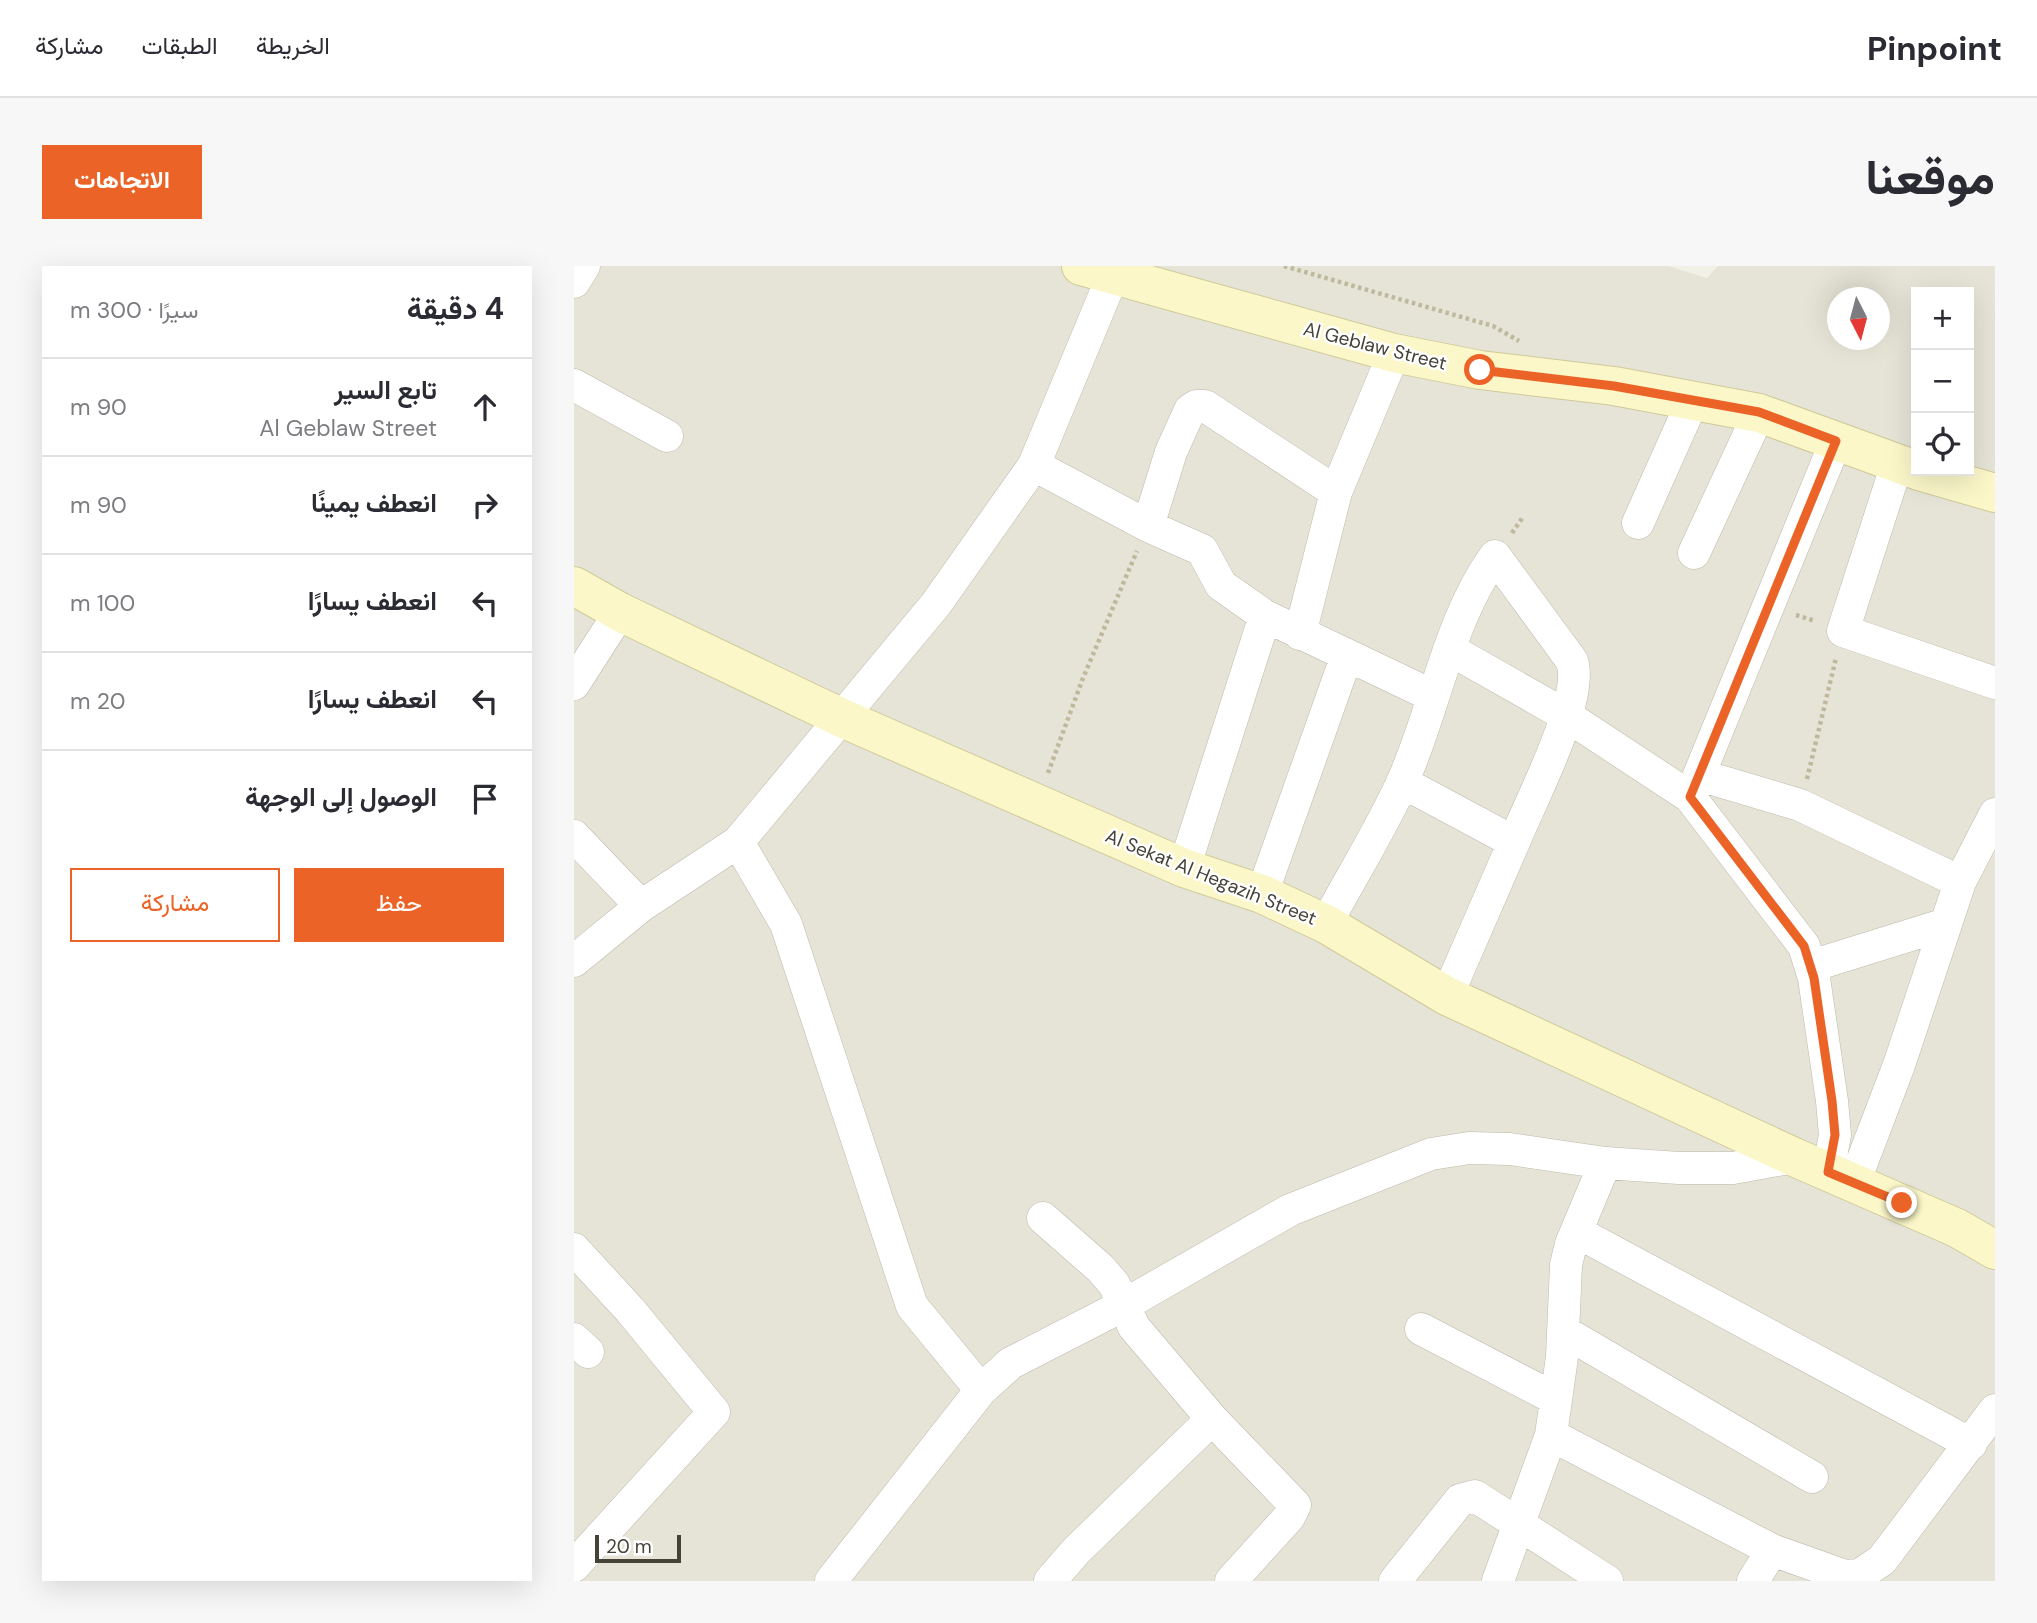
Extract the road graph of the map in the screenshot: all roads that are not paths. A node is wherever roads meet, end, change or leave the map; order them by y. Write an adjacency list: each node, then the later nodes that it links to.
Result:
1 (584, 266): 3 (street)
2 (1097, 271): 4 (street, Al Geblaw Street); 10 (street)
3 (574, 282)
4 (1394, 353): 6 (street, Al Geblaw Street); 13 (street)
5 (574, 385): 8 (street)
6 (1693, 400): 7 (street, Al Geblaw Street); 15 (street)
7 (1759, 412): 9 (street, Al Geblaw Street); 17 (street)
8 (667, 436)
9 (1836, 441): 11 (street, Al Geblaw Street); 30 (street)
10 (1034, 465): 16 (street); 28 (street)
11 (1911, 468): 24 (street)
12 (1938, 476): 14 (street, Al Geblaw Street)
13 (1336, 492): 16 (street); 21 (street)
14 (1995, 493)
15 (1638, 523)
16 (1148, 526): 20 (street)
17 (1694, 553)
18 (574, 586): 19 (street, Al Sekat Al Hegazih Street)
19 (620, 612): 25 (street); 28 (street, Al Sekat Al Hegazih Street)
20 (1265, 617): 21 (street); 35 (street)
21 (1300, 634): 23 (street)
22 (1449, 649): 26 (street); 27 (street); 27 (street)
23 (1347, 655): 26 (street); 37 (street)
24 (1995, 683)
25 (574, 684)
26 (1433, 696): 29 (street)
27 (1567, 716): 30 (street); 34 (street)
28 (842, 718): 33 (street); 35 (street, Al Sekat Al Hegazih Street)
29 (1402, 782): 34 (street); 39 (street)
30 (1695, 786): 36 (street); 42 (street)
31 (1995, 814): 36 (street)
32 (574, 836): 38 (street)
33 (738, 842): 38 (street); 53 (street)
34 (1514, 842): 43 (street)
35 (1184, 868): 37 (street, Al Sekat Al Hegazih Street)
36 (1961, 882): 40 (street)
37 (1262, 894): 39 (street, Al Sekat Al Hegazih Street)
38 (641, 906): 41 (street)
39 (1326, 924): 43 (street, Al Sekat Al Hegazih Street)
40 (1947, 924): 42 (street); 45 (street)
41 (574, 961)
42 (1811, 966): 45 (street)
43 (1447, 996): 45 (street, Al Sekat Al Hegazih Street)
44 (1605, 1163): 45 (street); 47 (street); 50 (street)
45 (1826, 1171): 49 (street, Al Sekat Al Hegazih Street)
46 (1043, 1218): 50 (street)
47 (1577, 1232): 52 (street); 58 (street)
48 (574, 1249): 62 (street)
49 (1995, 1250)
50 (1124, 1306): 53 (street); 56 (street)
51 (1421, 1329): 54 (street)
52 (1563, 1331): 54 (street); 59 (street)
53 (981, 1390): 63 (street)
54 (1556, 1399): 57 (street)
55 (1995, 1410): 58 (street)
56 (1212, 1419): 64 (street); 65 (street)
57 (1551, 1435): 60 (street); 61 (street)
58 (1971, 1444): 61 (street)
59 (1812, 1477)
60 (1518, 1525): 66 (street); 67 (street); 68 (street)
61 (1772, 1550): 69 (street)
62 (574, 1566)
63 (831, 1581)
64 (1050, 1581)
65 (1231, 1581)
66 (1395, 1581)
67 (1498, 1581)
68 (1607, 1581)
69 (1753, 1581)

